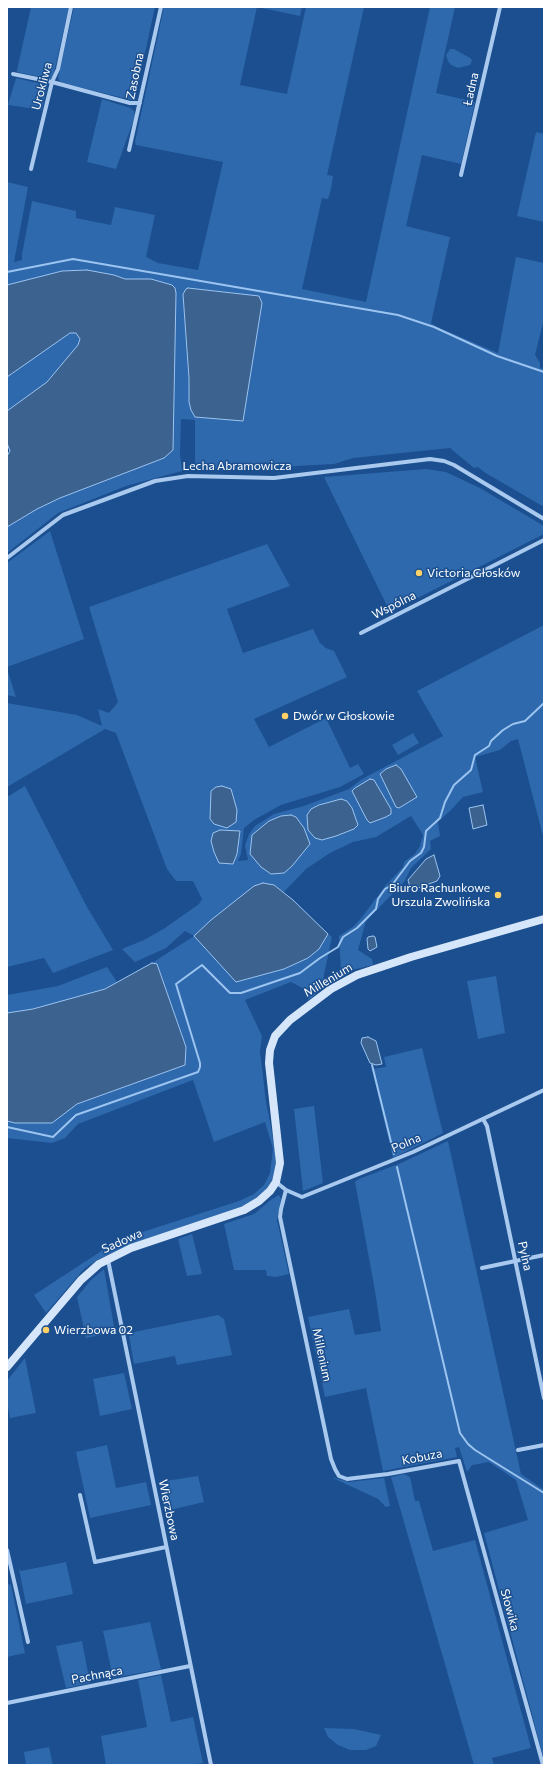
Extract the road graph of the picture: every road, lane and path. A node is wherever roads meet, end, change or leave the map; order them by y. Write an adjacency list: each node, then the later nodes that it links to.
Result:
1 (71, 7): 5 (street, Urokliwa)
2 (161, 7): 6 (street, Zasobna)
3 (500, 7): 9 (street, Ładna)
4 (13, 74): 5 (street)
5 (52, 82): 6 (street); 8 (street, Urokliwa)
6 (140, 103): 7 (street, Zasobna)
7 (129, 150)
8 (31, 169)
9 (461, 175)
10 (544, 519): 12 (street, Lecha Abramowicza)
11 (544, 540): 13 (street, Wspólna)
12 (7, 558)
13 (361, 633)
14 (544, 919): 17 (street, Millenium)
15 (544, 1090): 16 (street, Polna)
16 (483, 1119): 18 (street, Polna); 21 (street, Pylna)
17 (276, 1182): 18 (street, Polna); 20 (street, Sadowa)
18 (286, 1190): 28 (street, Millenium)
19 (544, 1255): 21 (street)
20 (108, 1259): 23 (street, Sadowa); 30 (street, Wierzbowa)
21 (516, 1260): 22 (street); 24 (street, Pylna)
22 (482, 1268)
23 (7, 1367)
24 (544, 1398)
25 (544, 1445): 26 (street)
26 (518, 1450)
27 (459, 1460): 28 (street, Kobuza); 36 (street, Słowika)
28 (388, 1474)
29 (80, 1495): 30 (street)
30 (166, 1547): 33 (street, Wierzbowa)
31 (7, 1550): 32 (street)
32 (28, 1642)
33 (190, 1666): 34 (street, Pachnąca); 35 (street, Wierzbowa)
34 (7, 1703)
35 (211, 1765)
36 (543, 1765)

